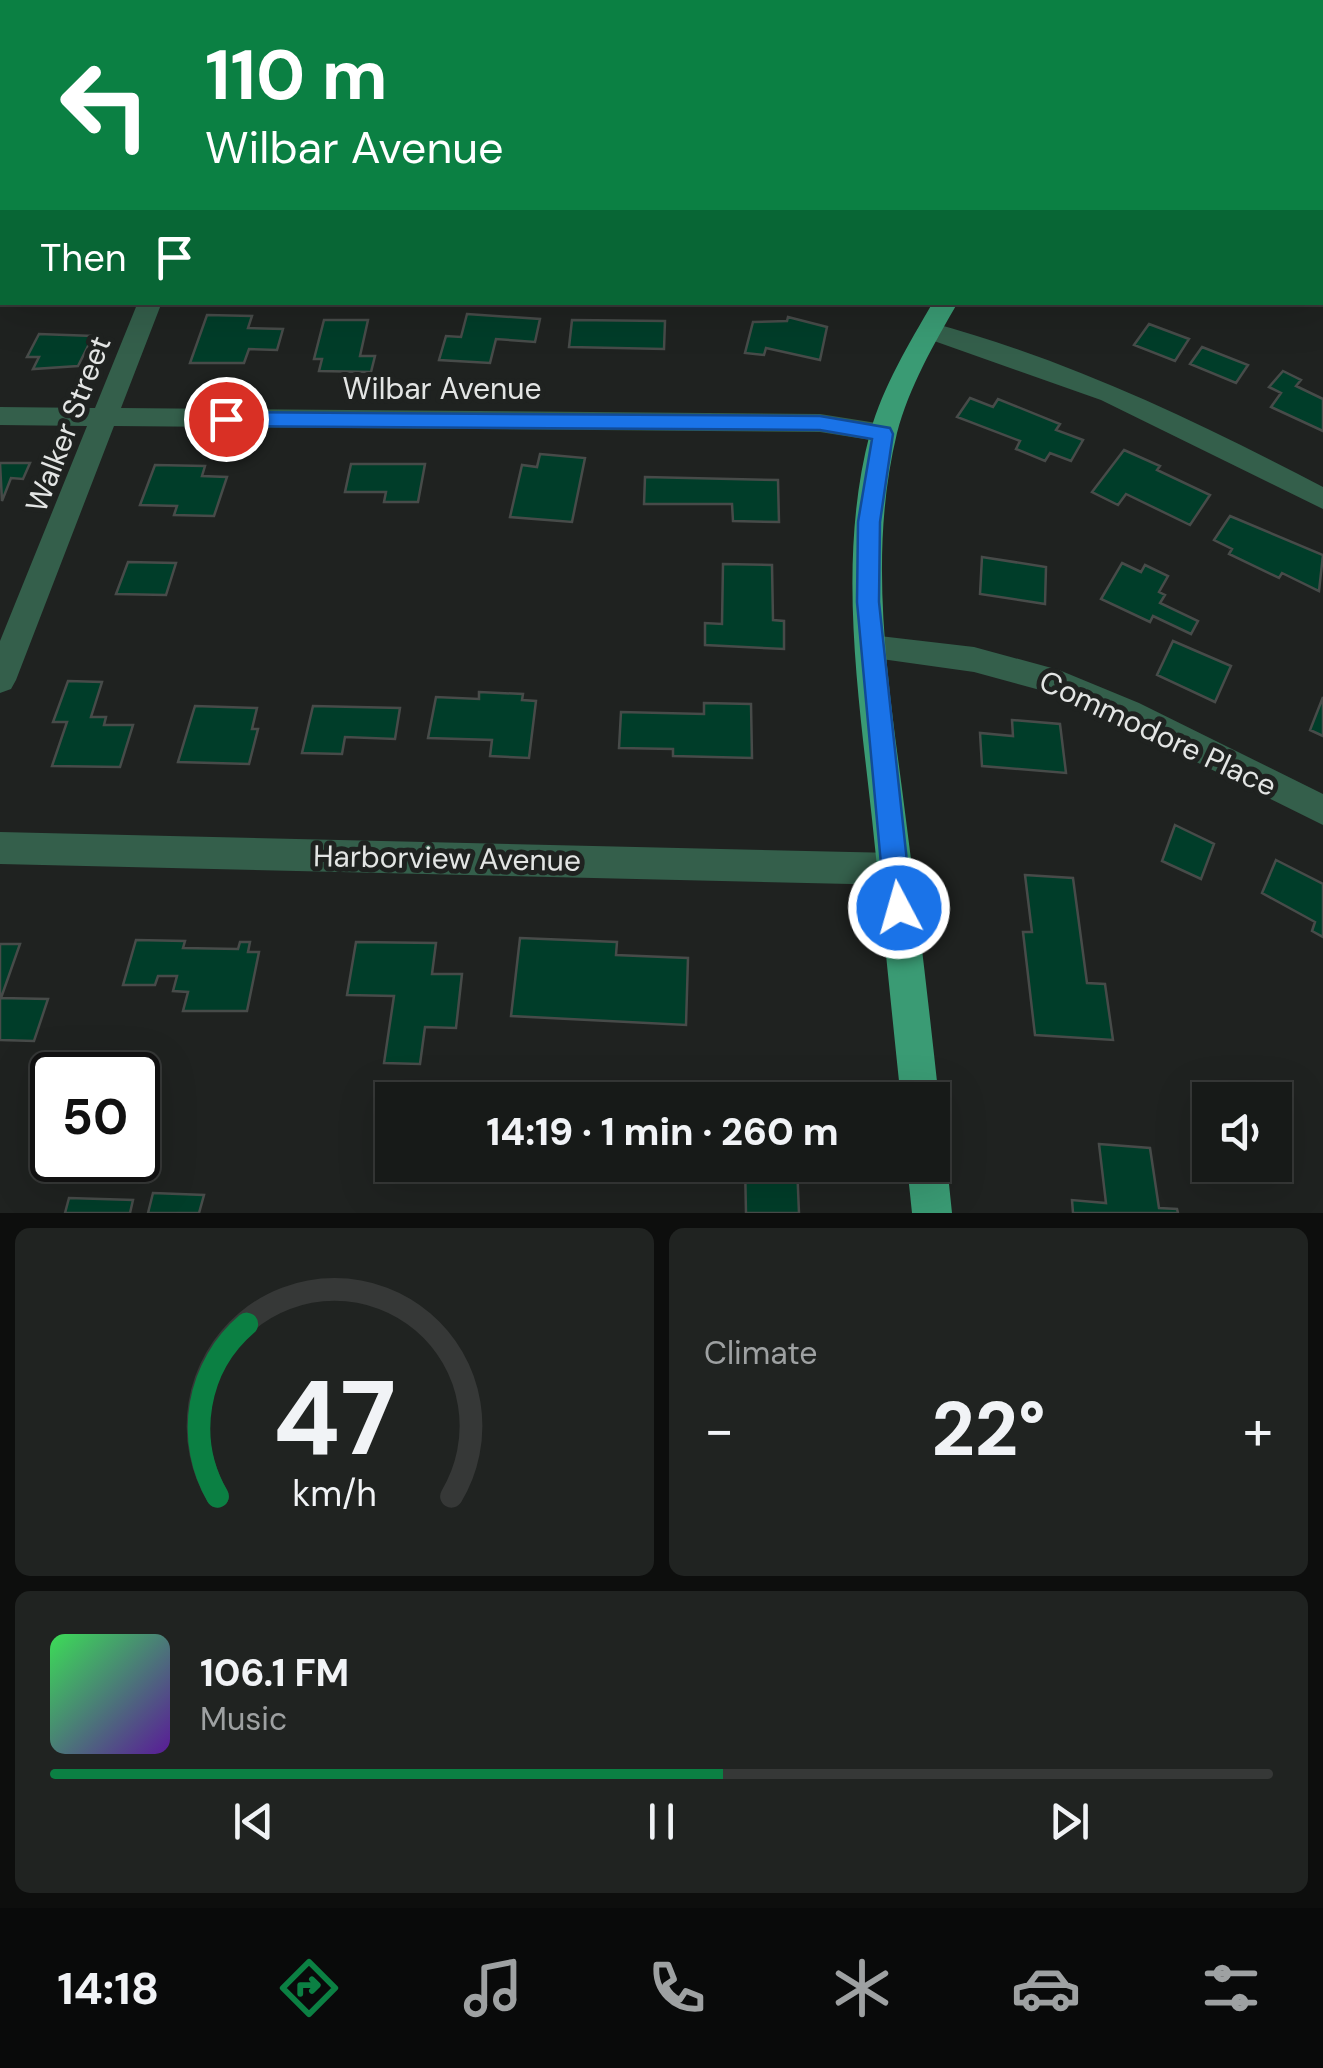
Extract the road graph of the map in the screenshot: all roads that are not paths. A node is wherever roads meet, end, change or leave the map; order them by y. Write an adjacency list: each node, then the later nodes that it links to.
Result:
1 (149, 305): 5 (street, Walker Street)
2 (944, 305): 3 (main road)
3 (930, 330): 6 (main road); 7 (street)
4 (0, 416): 5 (street, Wilbar Avenue)
5 (107, 418): 6 (street, Wilbar Avenue); 9 (street, Walker Street)
6 (883, 434): 8 (main road)
7 (1323, 499)
8 (871, 647): 10 (street, Commodore Place); 12 (main road)
9 (0, 680)
10 (1323, 810)
11 (0, 848): 12 (street, Harborview Avenue)
12 (894, 869): 13 (main road)
13 (918, 1082)
14 (929, 1182): 15 (main road)
15 (932, 1213)

